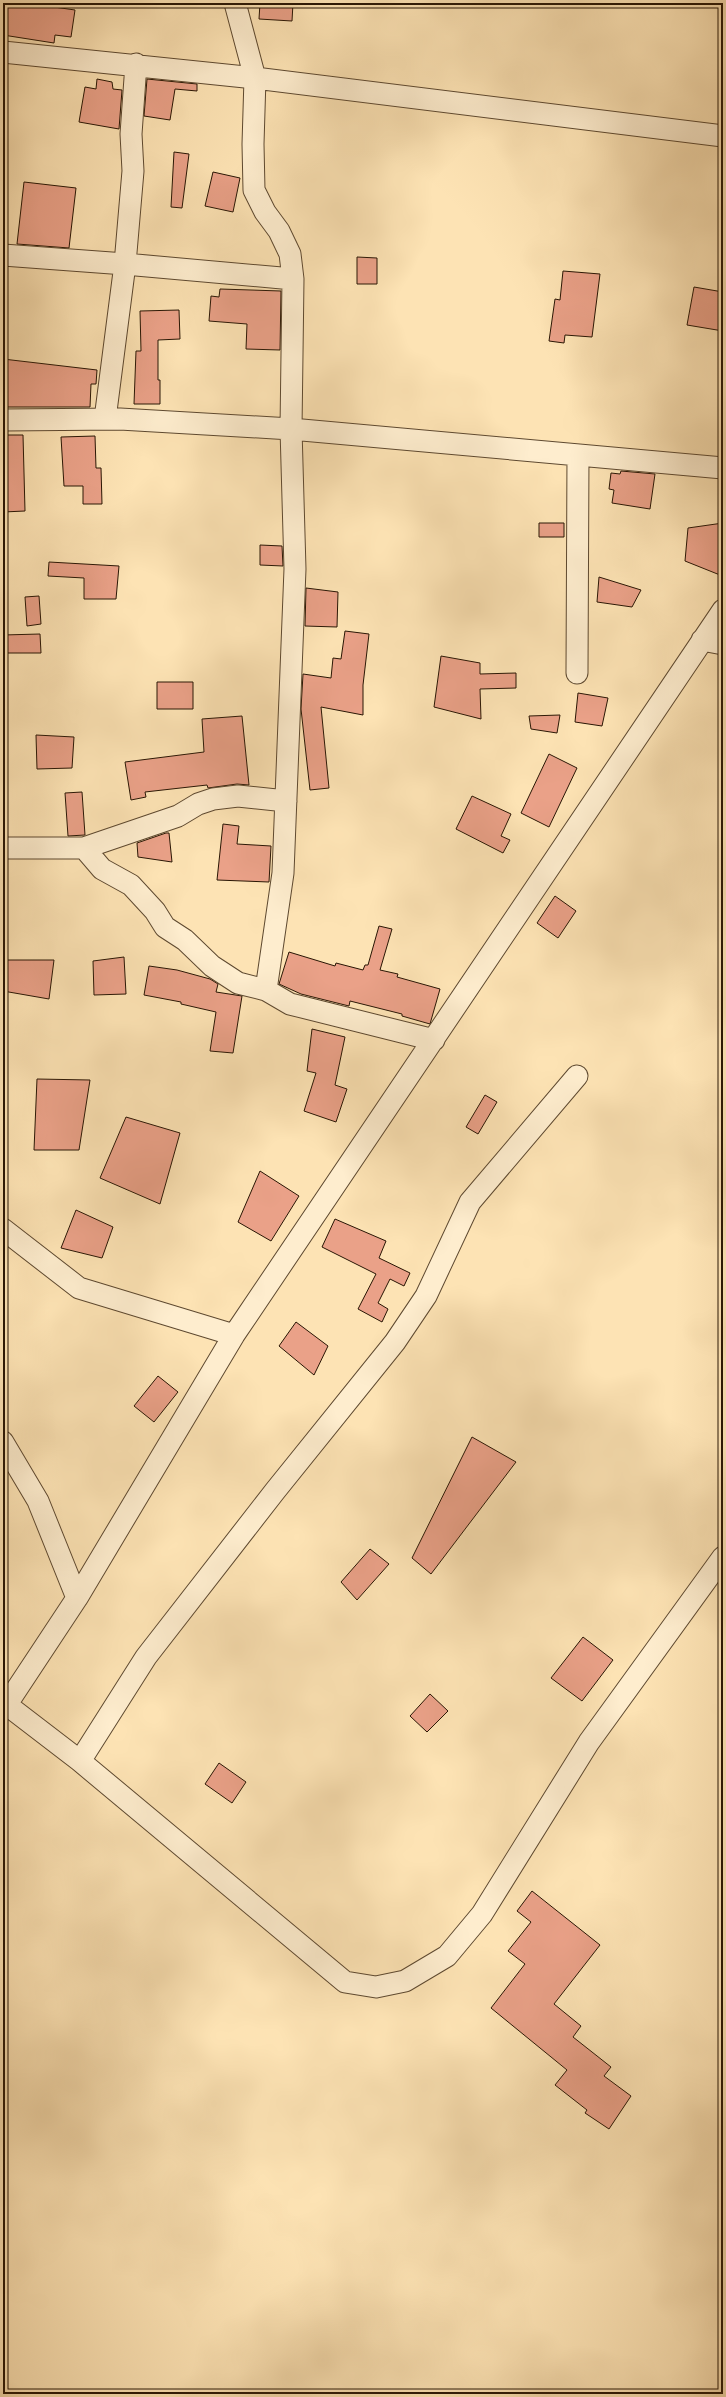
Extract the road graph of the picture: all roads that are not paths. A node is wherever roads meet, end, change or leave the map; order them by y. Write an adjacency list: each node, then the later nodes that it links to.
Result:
1 (235, 3): 4 (street)
2 (3, 52): 3 (street)
3 (136, 64): 4 (street); 7 (street)
4 (255, 78): 5 (street); 8 (street)
5 (723, 136)
6 (3, 255): 7 (street)
7 (125, 264): 8 (street); 9 (street)
8 (293, 279): 11 (street)
9 (105, 419): 10 (street); 11 (street)
10 (3, 420)
11 (291, 429): 12 (street); 18 (street)
12 (578, 455): 13 (street); 17 (street)
13 (723, 468)
14 (723, 610): 15 (street)
15 (702, 640): 16 (street); 22 (street)
16 (723, 644)
17 (577, 673)
18 (286, 801): 20 (street); 21 (street)
19 (3, 848): 20 (street)
20 (84, 848): 21 (street)
21 (266, 990): 22 (street)
22 (434, 1040): 25 (street)
23 (577, 1076): 30 (street)
24 (3, 1229): 25 (street)
25 (234, 1335): 28 (street)
26 (3, 1442): 28 (street)
27 (723, 1557): 30 (street)
28 (77, 1598): 29 (street)
29 (5, 1708): 30 (street)
30 (80, 1761)

